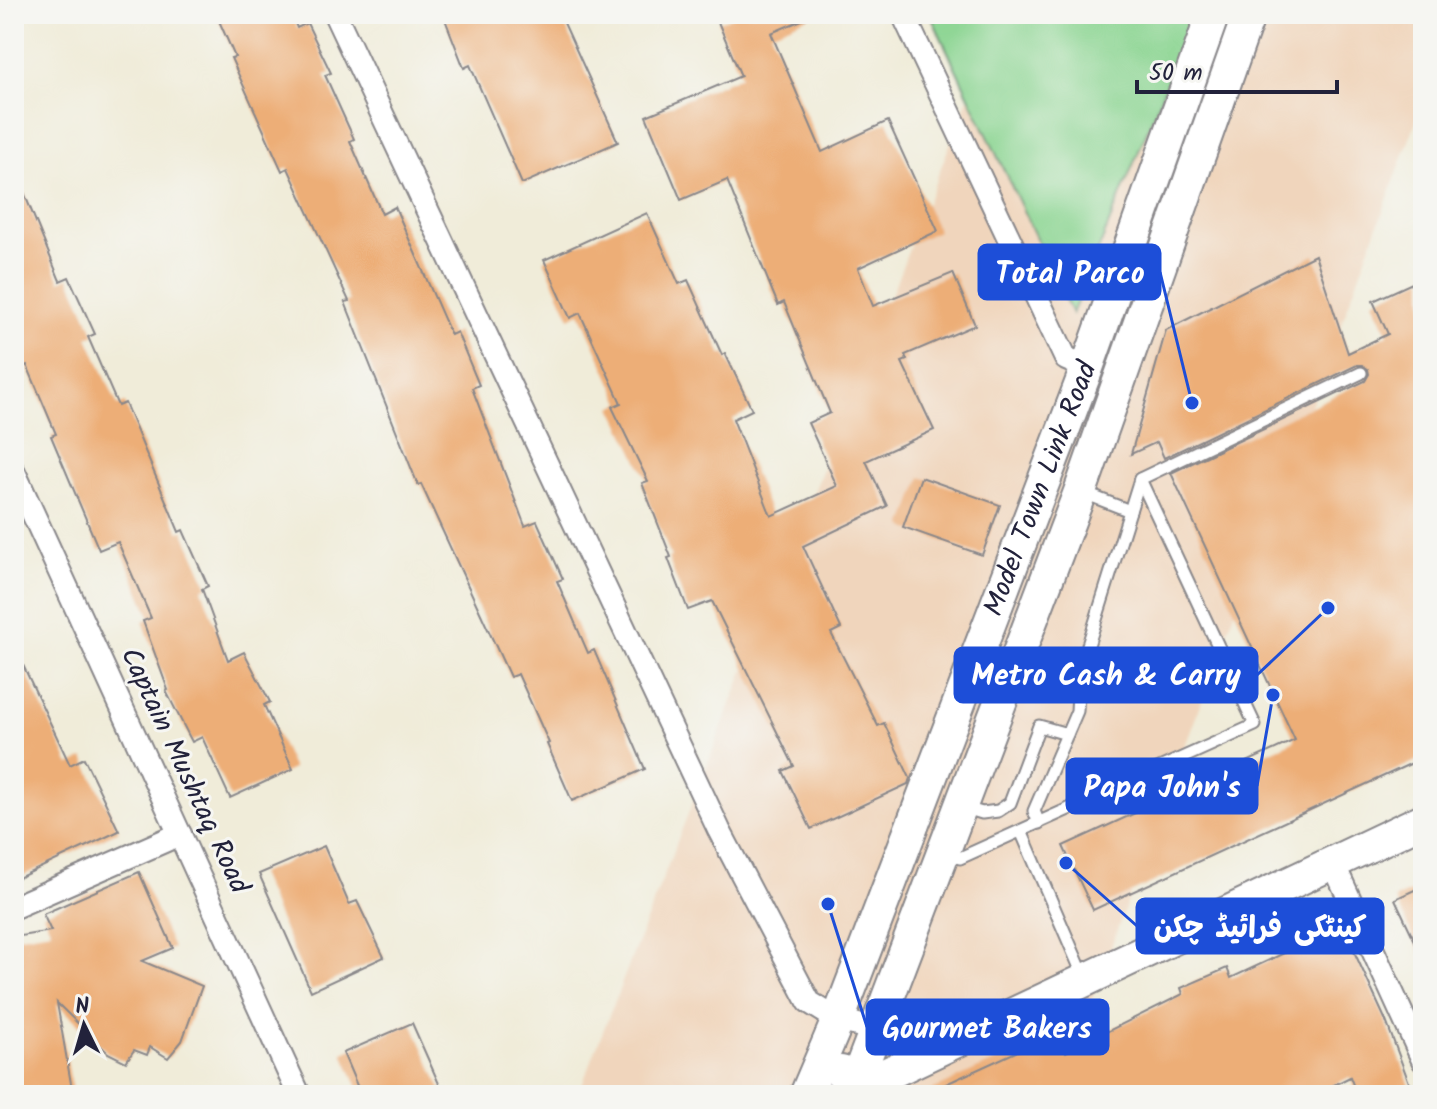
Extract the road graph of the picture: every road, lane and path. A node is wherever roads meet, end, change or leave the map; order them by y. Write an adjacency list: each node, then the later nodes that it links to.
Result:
1 (335, 14): 21 (street)
2 (903, 14): 5 (street)
3 (1213, 14): 5 (main road, Model Town Link Road)
4 (1249, 14): 9 (main road, Model Town Link Road)
5 (1087, 368): 21 (main road, Model Town Link Road)
6 (1361, 373): 8 (lane)
7 (14, 472): 16 (street, Captain Mushtaq Road)
8 (1140, 479): 10 (lane); 14 (lane)
9 (1080, 492): 10 (lane); 12 (main road, Model Town Link Road)
10 (1130, 511): 11 (lane)
11 (1067, 734): 12 (lane); 14 (lane)
12 (961, 807): 17 (main road, Model Town Link Road)
13 (1423, 820): 18 (main road)
14 (1039, 823): 15 (lane)
15 (1021, 831): 17 (lane); 20 (lane)
16 (180, 834): 19 (street); 26 (street, Captain Mushtaq Road)
17 (944, 853): 22 (main road, Model Town Link Road)
18 (1333, 863): 20 (main road); 23 (street)
19 (14, 907)
20 (1086, 981): 25 (main road)
21 (838, 1020): 22 (street); 24 (main road, Model Town Link Road)
22 (877, 1030): 25 (main road, Model Town Link Road)
23 (1423, 1060)
24 (819, 1064): 25 (main road); 27 (main road, Model Town Link Road)
25 (854, 1086)
26 (299, 1095)
27 (806, 1095)

